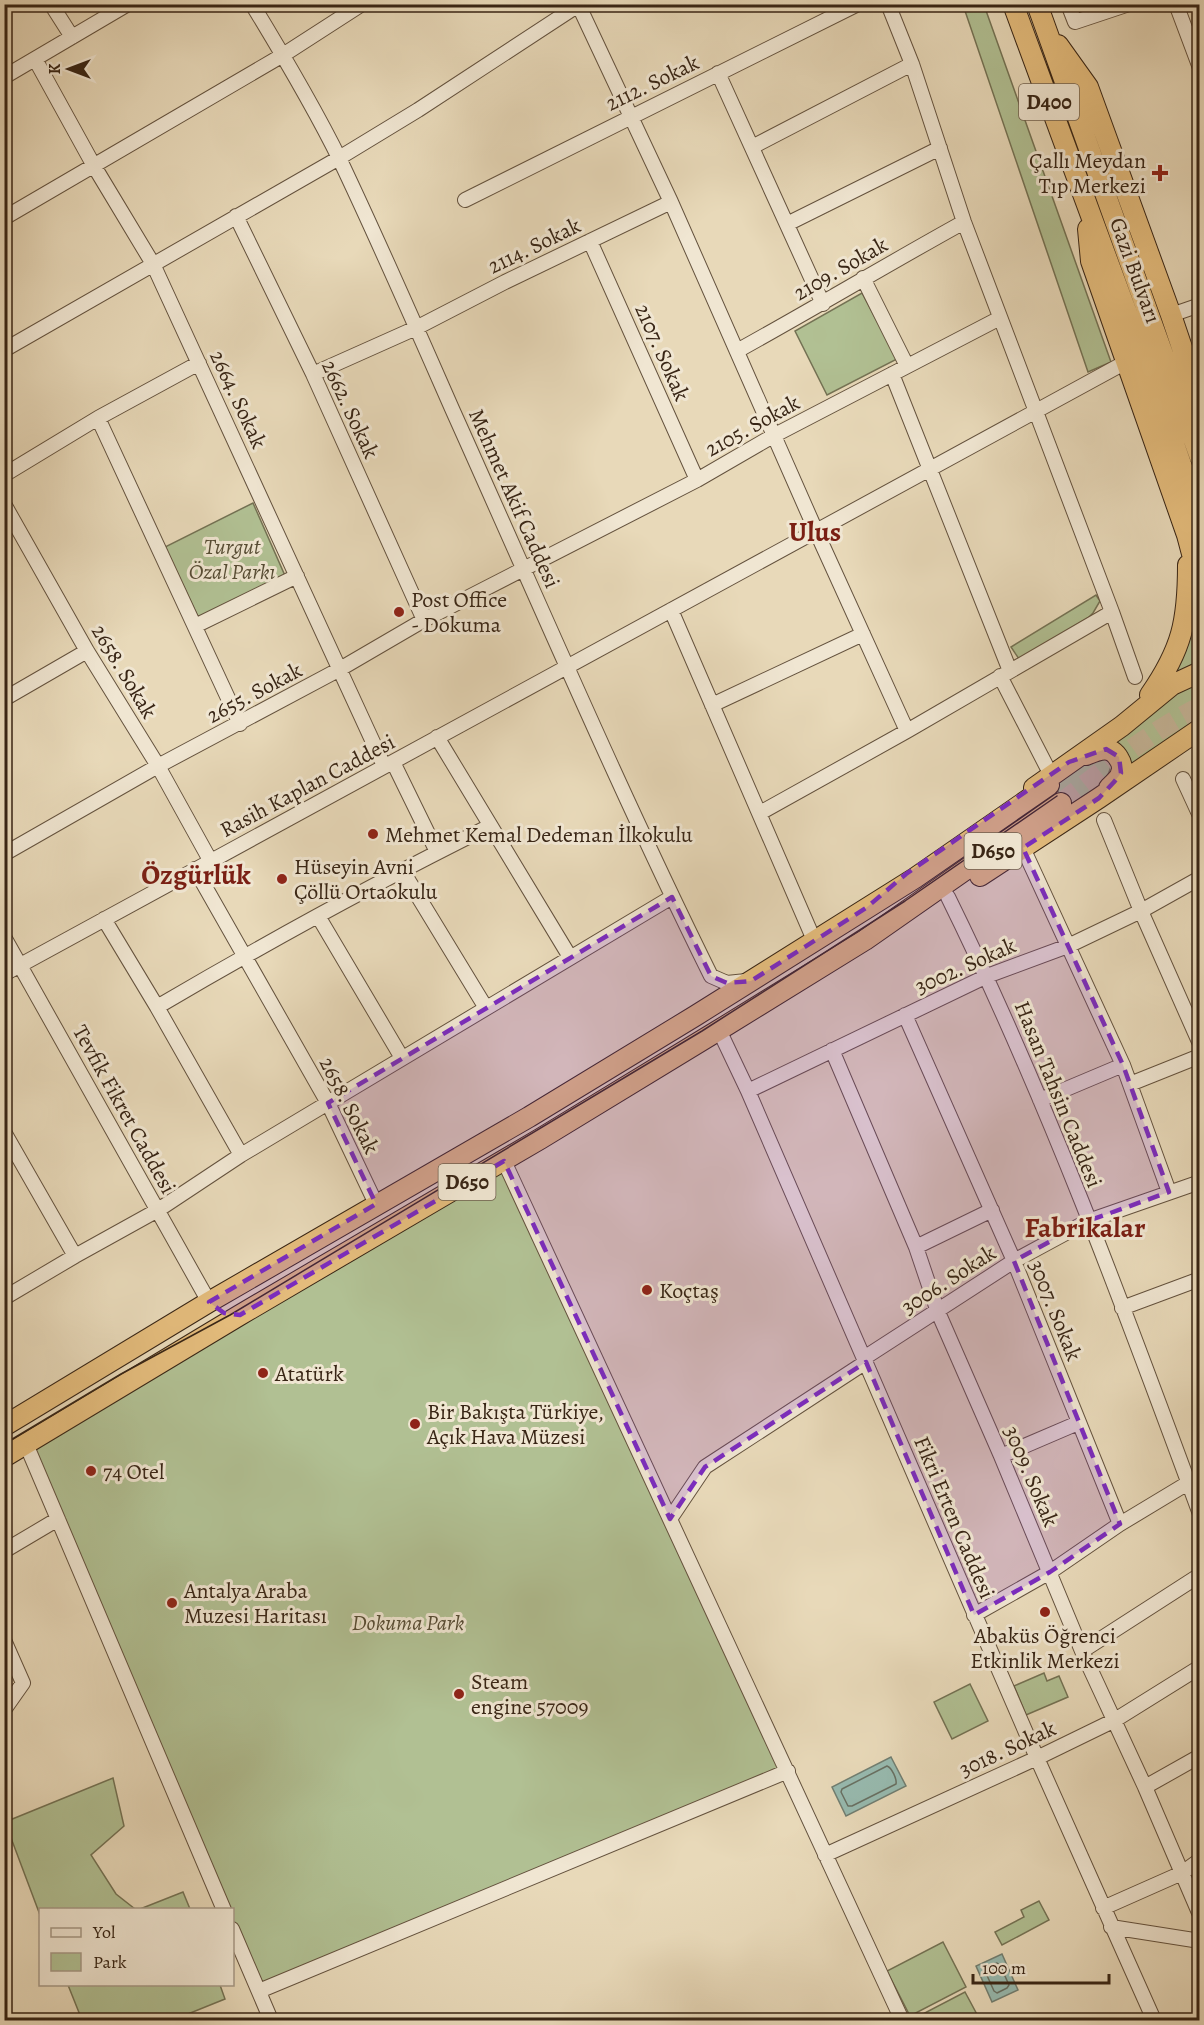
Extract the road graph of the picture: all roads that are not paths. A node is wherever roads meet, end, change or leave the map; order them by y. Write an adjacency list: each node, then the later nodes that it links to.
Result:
1 (51, 4): 14 (street)
2 (128, 4): 14 (street)
3 (252, 4): 15 (street, Mehmet Akif Caddesi)
4 (362, 4): 15 (street)
5 (858, 4): 19 (street, 2112. Sokak)
6 (888, 4): 17 (street)
7 (1013, 4): 27 (highway, Gazi Bulvarı / D400)
8 (1037, 4): 13 (highway, Gazi Bulvarı / D400)
9 (1068, 4): 10 (street)
10 (1129, 4)
11 (1176, 4): 18 (street)
12 (579, 5): 21 (street); 24 (street)
13 (1047, 32): 38 (highway); 52 (highway, Gazi Bulvarı / D400)
14 (72, 37): 16 (street)
15 (283, 56): 24 (street, Mehmet Akif Caddesi); 25 (street)
16 (35, 59): 20 (street); 25 (street, 2664. Sokak)
17 (912, 64): 22 (street); 23 (street)
18 (1200, 68)
19 (718, 73): 21 (street, 2112. Sokak); 22 (street)
20 (4, 77)
21 (632, 116): 26 (street, 2112. Sokak); 28 (street)
22 (752, 147): 32 (street)
23 (940, 148): 31 (street); 32 (street)
24 (339, 158): 29 (street); 40 (street, Mehmet Akif Caddesi)
25 (94, 166): 30 (street); 34 (street, 2664. Sokak)
26 (465, 200)
27 (1085, 200): 43 (highway); 57 (highway, Gazi Bulvarı / D400)
28 (671, 202): 33 (street, 2114. Sokak); 42 (street)
29 (236, 216): 34 (street); 46 (street, 2662. Sokak)
30 (4, 218)
31 (964, 222): 35 (street, 2109. Sokak); 39 (street)
32 (787, 224): 36 (street)
33 (590, 241): 40 (street, 2114. Sokak); 55 (street, 2107. Sokak)
34 (153, 264): 41 (street); 44 (street, 2664. Sokak)
35 (863, 278): 36 (street, 2109. Sokak); 45 (street)
36 (823, 304): 42 (street, 2109. Sokak)
37 (1200, 305): 38 (street)
38 (1171, 315): 48 (highway)
39 (1000, 318): 45 (street, 2105. Sokak); 49 (street)
40 (416, 328): 46 (street, 2114. Sokak); 60 (street, Mehmet Akif Caddesi)
41 (4, 350)
42 (737, 351): 51 (street)
43 (1126, 362): 49 (street, Rasih Kaplan Caddesi); 59 (highway)
44 (199, 363): 50 (street); 61 (street, 2664. Sokak)
45 (907, 366): 47 (street, 2105. Sokak)
46 (313, 374): 65 (street, 2662. Sokak)
47 (892, 375): 51 (street, 2105. Sokak); 53 (street)
48 (1200, 401)
49 (1036, 409): 53 (street, Rasih Kaplan Caddesi); 64 (street)
50 (98, 418): 54 (street); 66 (street)
51 (774, 436): 55 (street, 2105. Sokak); 58 (street)
52 (1200, 457)
53 (930, 469): 58 (street, Rasih Kaplan Caddesi); 72 (street)
54 (4, 476)
55 (697, 480): 60 (street, 2105. Sokak)
56 (4, 504): 68 (street, 2658. Sokak)
57 (1200, 519)
58 (816, 531): 63 (street, Rasih Kaplan Caddesi); 67 (street)
59 (1187, 535): 62 (highway); 76 (highway)
60 (524, 570): 65 (street, 2655. Sokak); 69 (street, Mehmet Akif Caddesi)
61 (297, 576): 66 (street); 70 (street, 2664. Sokak)
62 (1200, 584)
63 (671, 610): 69 (street, Rasih Kaplan Caddesi); 75 (street)
64 (1112, 612): 72 (street); 73 (street)
65 (424, 620): 70 (street, 2655. Sokak)
66 (195, 626): 77 (street)
67 (863, 634): 75 (street); 79 (street)
68 (87, 651): 74 (street); 85 (street, 2658. Sokak)
69 (566, 667): 80 (street, Rasih Kaplan Caddesi); 101 (street, Mehmet Akif Caddesi)
70 (340, 669): 77 (street, 2655. Sokak); 84 (street, 2664. Sokak)
71 (1200, 672): 76 (highway)
72 (1005, 674): 79 (street); 87 (street)
73 (1134, 677)
74 (4, 699)
75 (712, 705): 90 (street)
76 (1136, 714): 83 (highway)
77 (240, 724): 85 (street, 2655. Sokak)
78 (1200, 729): 82 (highway)
79 (907, 731): 90 (street)
80 (438, 737): 84 (street, Rasih Kaplan Caddesi); 93 (street)
81 (1200, 743): 82 (highway)
82 (1167, 751): 88 (highway)
83 (1069, 762): 87 (highway); 88 (highway)
84 (389, 764): 95 (street, 2664. Sokak); 97 (street, Rasih Kaplan Caddesi)
85 (158, 766): 96 (street, 2655. Sokak); 97 (street, 2658. Sokak)
86 (1183, 779): 91 (street)
87 (1050, 780): 107 (highway, D650)
88 (1099, 798): 94 (highway)
89 (1061, 803): 108 (highway, D650)
90 (759, 813): 107 (street)
91 (1200, 816)
92 (1104, 820): 103 (street)
93 (490, 826): 95 (street); 111 (street)
94 (1023, 848): 102 (highway); 109 (street)
95 (438, 852): 99 (street)
96 (4, 854)
97 (210, 860): 98 (street, Rasih Kaplan Caddesi)
98 (195, 869): 105 (street, Rasih Kaplan Caddesi); 110 (street, 2658. Sokak)
99 (402, 870): 104 (street); 117 (street)
100 (1200, 878): 103 (street, 3002. Sokak)
101 (672, 897): 111 (street); 115 (street, Mehmet Akif Caddesi)
102 (948, 897): 108 (highway); 114 (street, Hasan Tahsin Caddesi)
103 (1141, 911): 109 (street, 3002. Sokak); 119 (street)
104 (318, 916): 110 (street); 124 (street)
105 (104, 919): 112 (street, Rasih Kaplan Caddesi); 116 (street)
106 (4, 937): 112 (street, Tevfik Fikret Caddesi)
107 (814, 940): 115 (highway, D650)
108 (865, 940): 120 (highway, D650)
109 (1068, 946): 114 (street, 3002. Sokak); 125 (street)
110 (243, 957): 116 (street); 129 (street, 2658. Sokak)
111 (570, 957): 117 (street)
112 (20, 965): 113 (street, Rasih Kaplan Caddesi); 136 (street, Tevfik Fikret Caddesi)
113 (4, 974)
114 (987, 976): 118 (street, 3002. Sokak); 128 (street, Hasan Tahsin Caddesi)
115 (751, 981): 135 (highway, D650)
116 (157, 1007): 131 (street)
117 (486, 1008): 124 (street)
118 (905, 1015): 122 (street, 3002. Sokak); 137 (street, 3007. Sokak)
119 (1197, 1029): 121 (street)
120 (719, 1030): 127 (street, Fikri Erten Caddesi); 132 (highway, D650)
121 (1200, 1044)
122 (832, 1050): 127 (street, 3002. Sokak); 139 (street, 3009. Sokak)
123 (1200, 1056): 126 (street)
124 (402, 1058): 129 (street)
125 (1123, 1065): 126 (street); 128 (street)
126 (1130, 1084): 134 (street)
127 (748, 1091): 148 (street, Fikri Erten Caddesi)
128 (1040, 1100): 138 (street, Hasan Tahsin Caddesi)
129 (328, 1103): 131 (street); 135 (street, 2658. Sokak)
130 (4, 1132): 140 (street)
131 (240, 1155): 136 (street)
132 (504, 1161): 147 (highway, D650); 157 (street)
133 (1200, 1182): 134 (street, 3006. Sokak)
134 (1169, 1192): 138 (street, 3006. Sokak)
135 (376, 1204): 144 (highway, D650)
136 (158, 1210): 140 (street); 144 (street, Tevfik Fikret Caddesi)
137 (992, 1210): 139 (street); 141 (street, 3007. Sokak)
138 (1088, 1221): 141 (street, 3006. Sokak); 145 (street, Hasan Tahsin Caddesi)
139 (915, 1247): 146 (street, 3009. Sokak)
140 (75, 1256): 143 (street)
141 (1014, 1262): 146 (street, 3006. Sokak); 149 (street, 3007. Sokak)
142 (1200, 1279): 145 (street)
143 (4, 1299)
144 (209, 1302): 147 (highway); 150 (highway, D650)
145 (1122, 1308): 154 (street, Hasan Tahsin Caddesi)
146 (938, 1312): 148 (street, 3006. Sokak); 152 (street, 3009. Sokak)
147 (240, 1315): 151 (highway, D650)
148 (865, 1360): 157 (street, 3006. Sokak); 162 (street, Fikri Erten Caddesi)
149 (1078, 1423): 152 (street); 158 (street, 3007. Sokak)
150 (4, 1426)
151 (26, 1444): 153 (highway, D650); 156 (street)
152 (1001, 1456): 160 (street, 3009. Sokak)
153 (4, 1457)
154 (1188, 1484): 155 (street, Hasan Tahsin Caddesi); 158 (street)
155 (1200, 1514)
156 (58, 1519): 159 (street); 175 (street)
157 (670, 1519): 170 (street)
158 (1120, 1524): 160 (street)
159 (4, 1551)
160 (1050, 1572): 162 (street); 164 (street, 3009. Sokak)
161 (1200, 1575): 164 (street)
162 (974, 1615): 169 (street, Fikri Erten Caddesi)
163 (4, 1640): 166 (street)
164 (1082, 1651): 167 (street, 3009. Sokak)
165 (1200, 1667): 167 (street, 3018. Sokak)
166 (4, 1710)
167 (1115, 1720): 169 (street, 3018. Sokak); 171 (street, 3009. Sokak)
168 (1200, 1756): 171 (street)
169 (1037, 1758): 172 (street, 3018. Sokak); 176 (street, Fikri Erten Caddesi)
170 (788, 1771): 172 (street); 181 (street)
171 (1145, 1787): 174 (street, 3009. Sokak)
172 (825, 1855): 183 (street)
173 (1200, 1860): 174 (street)
174 (1182, 1873): 176 (street); 177 (street, 3009. Sokak)
175 (223, 1908)
176 (1103, 1908): 178 (street, Fikri Erten Caddesi)
177 (1200, 1915)
178 (1111, 1927): 180 (street); 184 (street, Fikri Erten Caddesi)
179 (234, 1934): 181 (street)
180 (1200, 1941)
181 (259, 1991): 182 (street)
182 (271, 2020)
183 (902, 2020)
184 (1154, 2020)

